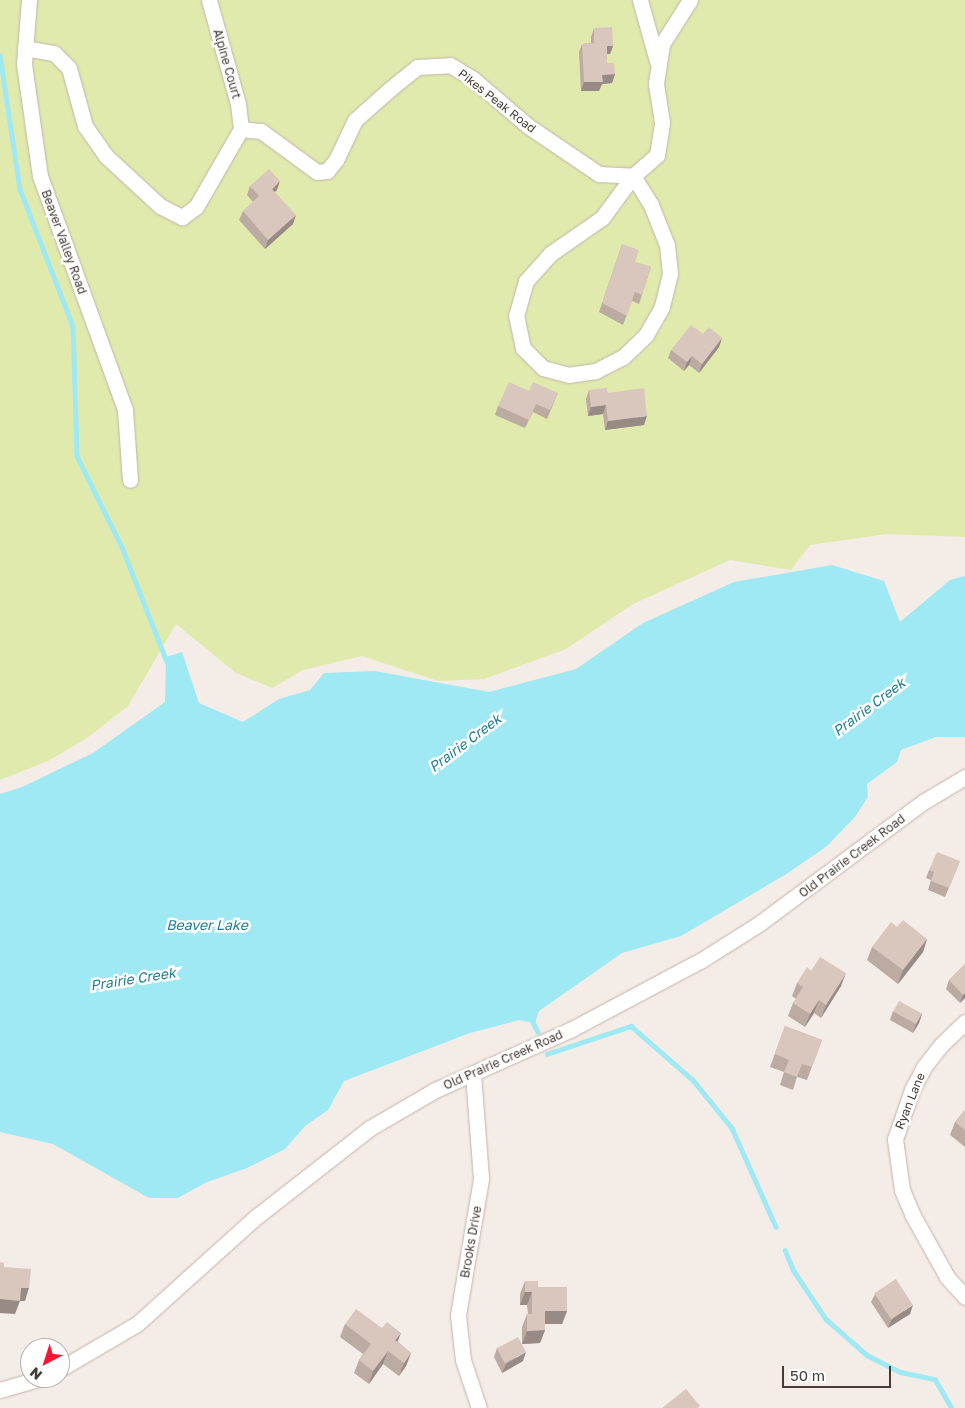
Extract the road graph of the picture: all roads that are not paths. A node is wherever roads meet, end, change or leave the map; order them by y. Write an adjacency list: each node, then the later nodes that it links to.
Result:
1 (29, 0): 5 (street, Beaver Valley Road)
2 (209, 0): 7 (street, Alpine Court)
3 (640, 0): 6 (street)
4 (690, 0): 6 (street)
5 (25, 48): 7 (street); 9 (street, Beaver Valley Road)
6 (658, 64): 8 (street)
7 (242, 129): 8 (street, Pikes Peak Road)
8 (633, 176): 8 (street)
9 (130, 480)
10 (965, 777): 12 (street, Old Prairie Creek Road)
11 (965, 1022): 13 (street, Ryan Lane)
12 (474, 1074): 14 (street, Old Prairie Creek Road); 17 (street, Brooks Drive)
13 (965, 1297)
14 (70, 1363)
15 (20, 1384): 16 (street)
16 (0, 1390)
17 (479, 1408)

